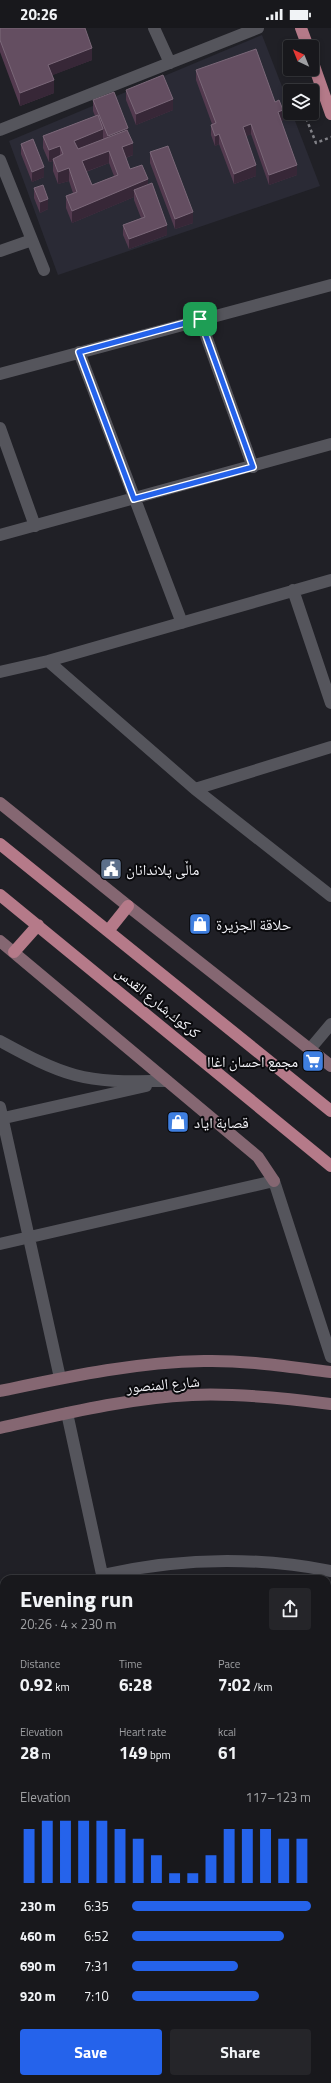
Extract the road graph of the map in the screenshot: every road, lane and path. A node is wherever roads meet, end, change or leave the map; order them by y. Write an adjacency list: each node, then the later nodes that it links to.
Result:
1 (154, 28): 5 (street)
2 (258, 28): 5 (street)
3 (301, 28): 4 (main road)
4 (305, 40)
5 (170, 63): 9 (street)
6 (318, 76): 7 (main road)
7 (331, 114)
8 (307, 120): 10 (path)
9 (0, 130)
10 (331, 138)
11 (0, 160): 12 (street)
12 (32, 240): 13 (street); 14 (street)
13 (0, 251)
14 (44, 270)
15 (331, 285): 16 (street)
16 (200, 319): 17 (street); 21 (street)
17 (79, 352): 18 (street); 22 (street)
18 (0, 374)
19 (0, 428): 23 (street)
20 (331, 444): 21 (street)
21 (253, 467): 22 (street)
22 (134, 499): 23 (street); 27 (street)
23 (34, 526): 24 (street)
24 (0, 535)
25 (331, 580): 26 (street)
26 (293, 590): 27 (street); 30 (street)
27 (182, 623): 28 (street)
28 (48, 661): 29 (street); 32 (street)
29 (0, 672)
30 (331, 703)
31 (331, 747): 32 (street)
32 (195, 789): 36 (street)
33 (0, 803): 37 (street)
34 (0, 844): 39 (main road, كركوك,شارع القدس)
35 (0, 895): 38 (main road, كركوك,شارع القدس)
36 (331, 896)
37 (128, 906): 39 (main road); 44 (street)
38 (38, 925): 41 (main road); 49 (main road, كركوك,شارع القدس)
39 (108, 931): 47 (main road, كركوك,شارع القدس)
40 (0, 940): 41 (street)
41 (14, 952): 46 (street)
42 (331, 1024): 44 (street)
43 (0, 1042): 46 (street)
44 (310, 1049): 45 (street)
45 (331, 1066)
46 (167, 1081): 48 (street); 50 (street)
47 (331, 1111)
48 (1, 1114): 51 (street)
49 (331, 1166)
50 (274, 1181): 51 (street); 53 (street)
51 (29, 1238): 52 (street); 55 (street)
52 (0, 1244)
53 (331, 1357)
54 (331, 1372): 55 (street, شارع المنصور)
55 (60, 1378): 56 (street, شارع المنصور)
56 (0, 1391)
57 (331, 1404): 58 (street, شارع المنصور)
58 (67, 1413): 59 (street, شارع المنصور); 61 (street)
59 (0, 1428)
60 (331, 1571): 62 (street)
61 (103, 1575)
62 (112, 1575)

